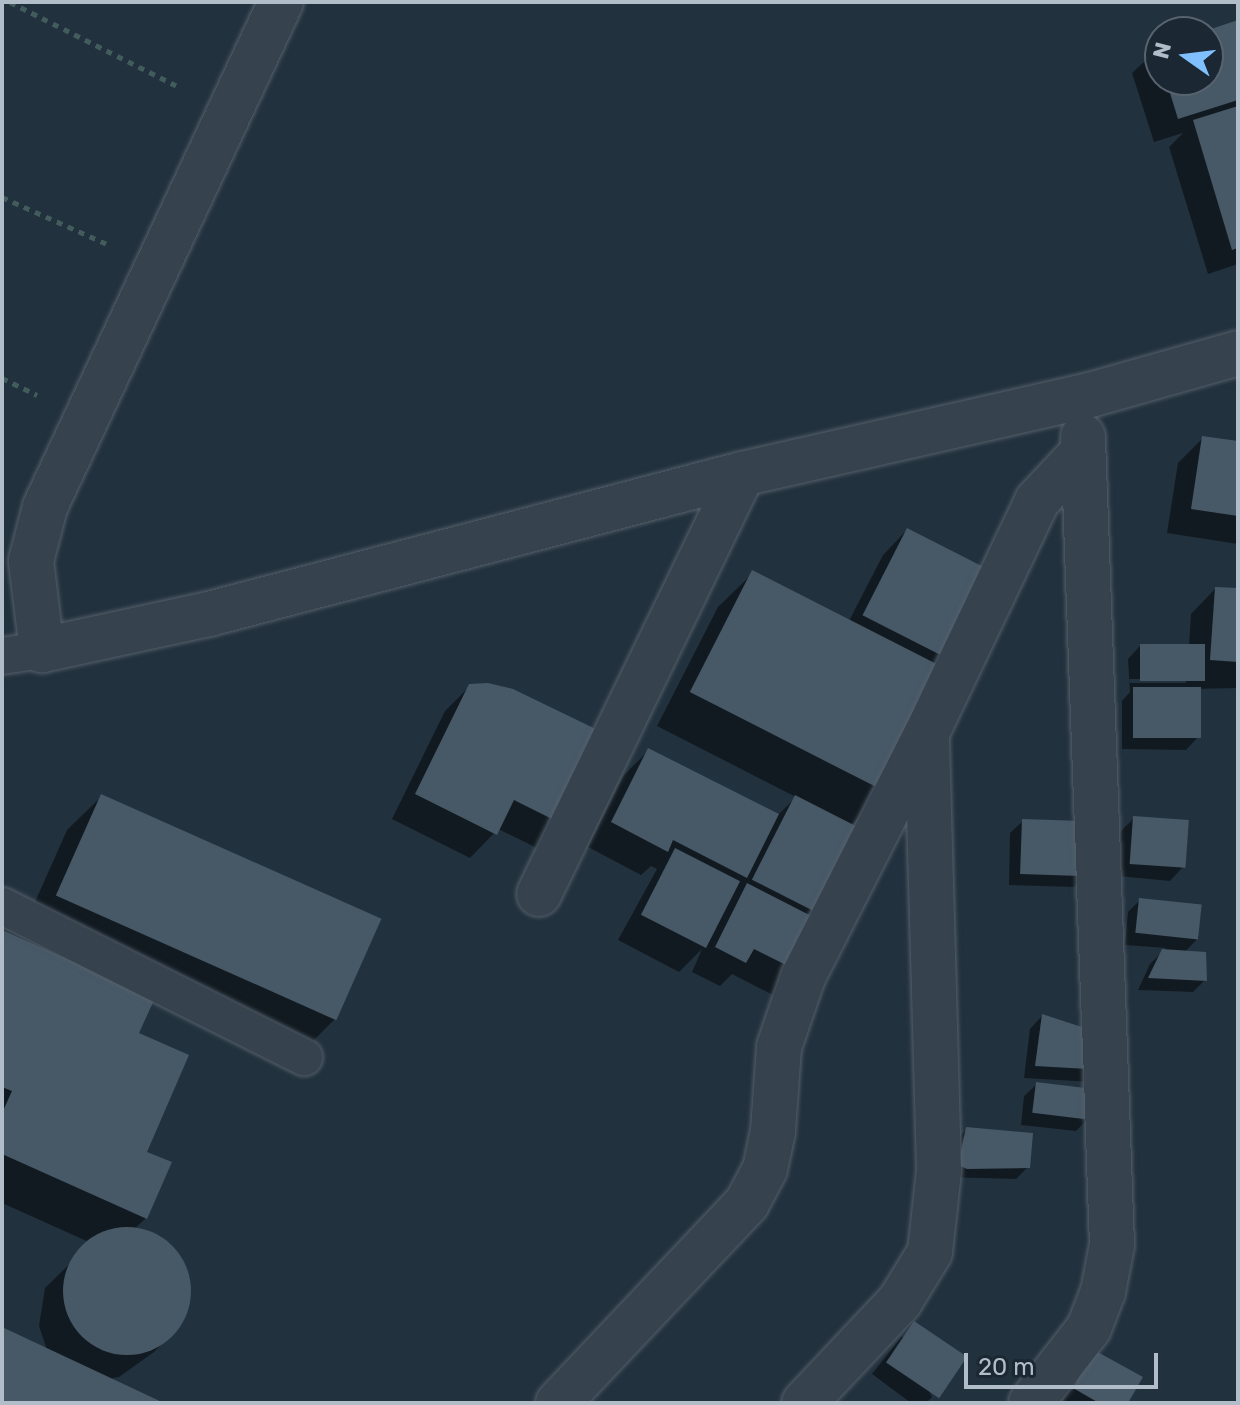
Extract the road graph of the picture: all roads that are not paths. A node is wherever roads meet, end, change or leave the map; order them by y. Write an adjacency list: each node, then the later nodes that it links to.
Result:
1 (281, 2): 6 (street)
2 (1238, 353): 3 (street)
3 (1090, 395): 4 (street); 5 (street)
4 (1080, 455): 7 (street); 13 (street)
5 (742, 474): 6 (street); 8 (street)
6 (22, 653)
7 (926, 735): 11 (street); 12 (street)
8 (539, 894)
9 (2, 906): 10 (lane)
10 (304, 1057)
11 (558, 1403)
12 (804, 1403)
13 (1031, 1403)

